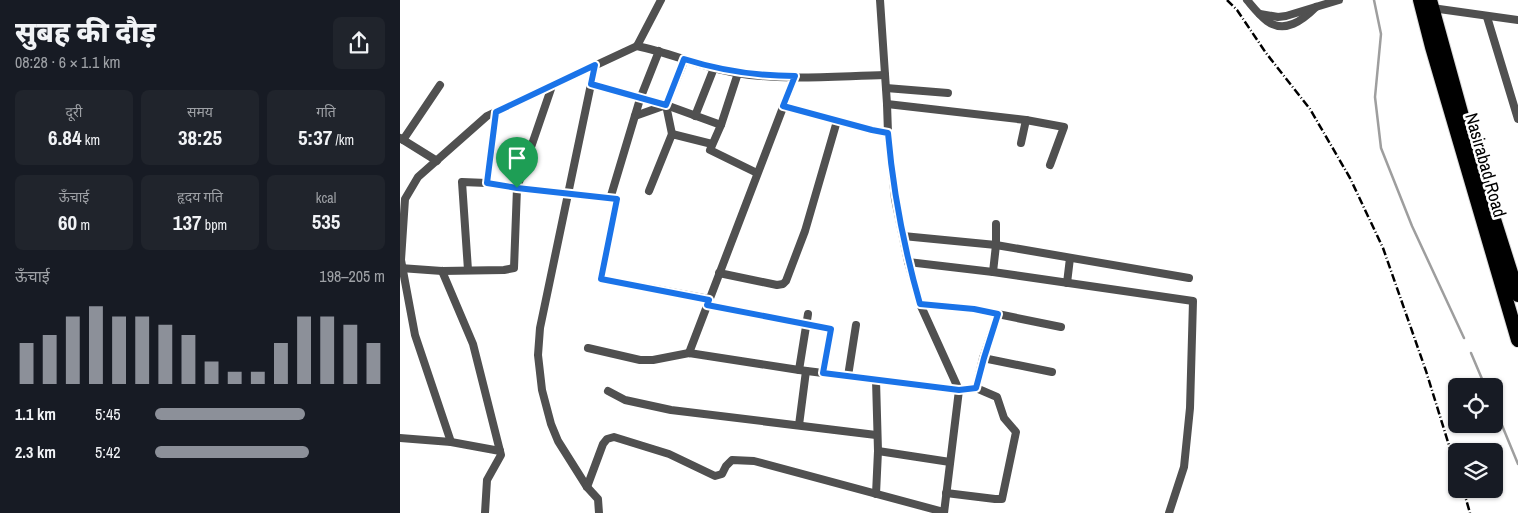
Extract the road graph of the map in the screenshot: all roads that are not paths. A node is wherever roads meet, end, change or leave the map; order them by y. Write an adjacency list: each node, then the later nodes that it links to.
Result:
1 (661, 0): 8 (street)
2 (880, 0): 14 (street)
3 (1247, 0): 4 (street)
4 (1339, 0)
5 (1427, 3): 6 (street); 58 (highway, Nasirabad Road); 66 (highway, Nasirabad Road)
6 (1487, 17): 7 (street); 28 (street)
7 (1518, 20)
8 (637, 46): 9 (street); 11 (street)
9 (659, 51): 10 (street); 21 (street)
10 (684, 59): 12 (street); 23 (street)
11 (595, 65): 16 (street); 18 (street)
12 (714, 68): 13 (street); 27 (street)
13 (738, 73): 15 (street); 31 (street)
14 (885, 75): 15 (street); 19 (street)
15 (795, 76): 24 (street)
16 (591, 84): 21 (street); 43 (street)
17 (440, 85): 34 (street)
18 (552, 86): 25 (street); 41 (street)
19 (886, 88): 20 (street); 22 (street)
20 (948, 93)
21 (640, 99): 23 (street); 26 (street)
22 (887, 104): 30 (street); 32 (street)
23 (666, 105): 26 (street); 27 (street); 33 (street)
24 (783, 106): 29 (street); 39 (street)
25 (496, 112): 37 (street); 40 (street)
26 (635, 116): 45 (street)
27 (695, 116): 31 (street)
28 (1518, 119)
29 (837, 120): 32 (street); 55 (street)
30 (1026, 120): 35 (street); 38 (street)
31 (721, 125): 36 (street)
32 (888, 133): 47 (street)
33 (672, 134): 36 (street); 42 (street)
34 (401, 139): 37 (street)
35 (1021, 143)
36 (712, 144): 39 (street)
37 (437, 161): 44 (street)
38 (1050, 165)
39 (758, 173): 55 (street)
40 (487, 183): 41 (street); 52 (street)
41 (517, 188): 43 (street); 52 (street)
42 (649, 191)
43 (568, 194): 45 (street); 85 (street)
44 (403, 198): 51 (street)
45 (610, 198): 59 (street)
46 (996, 224): 48 (street)
47 (903, 236): 48 (street); 50 (street)
48 (996, 245): 49 (street); 54 (street)
49 (1070, 258): 56 (street); 57 (street)
50 (908, 262): 54 (street); 60 (street)
51 (401, 268): 53 (street); 81 (street)
52 (468, 270): 53 (street)
53 (442, 271): 82 (street)
54 (993, 272): 57 (street)
55 (719, 273): 59 (street)
56 (1189, 278)
57 (1068, 283): 91 (street)
58 (1518, 295)
59 (708, 302): 63 (street); 68 (street)
60 (920, 304): 62 (street); 76 (street)
61 (808, 314): 63 (street)
62 (998, 314): 65 (street); 69 (street)
63 (807, 324): 70 (street); 72 (street)
64 (856, 325): 73 (street)
65 (1061, 327)
66 (1518, 340)
67 (588, 348): 68 (street)
68 (689, 354): 70 (street)
69 (984, 358): 71 (street); 75 (street)
70 (803, 370): 72 (street); 78 (street)
71 (1052, 372)
72 (823, 373): 73 (street)
73 (848, 376): 74 (street)
74 (876, 380): 76 (street); 79 (street)
75 (976, 388): 76 (street); 86 (street)
76 (959, 390): 84 (street)
77 (608, 391): 78 (street)
78 (799, 425): 79 (street)
79 (876, 435): 83 (street)
80 (400, 438): 81 (street)
81 (451, 442): 82 (street)
82 (500, 451): 88 (street)
83 (878, 451): 84 (street); 87 (street)
84 (950, 462): 86 (street)
85 (587, 487): 87 (street); 89 (street)
86 (946, 493): 90 (street)
87 (876, 494): 90 (street)
88 (485, 513)
89 (599, 513)
90 (944, 513)
91 (1170, 513)

